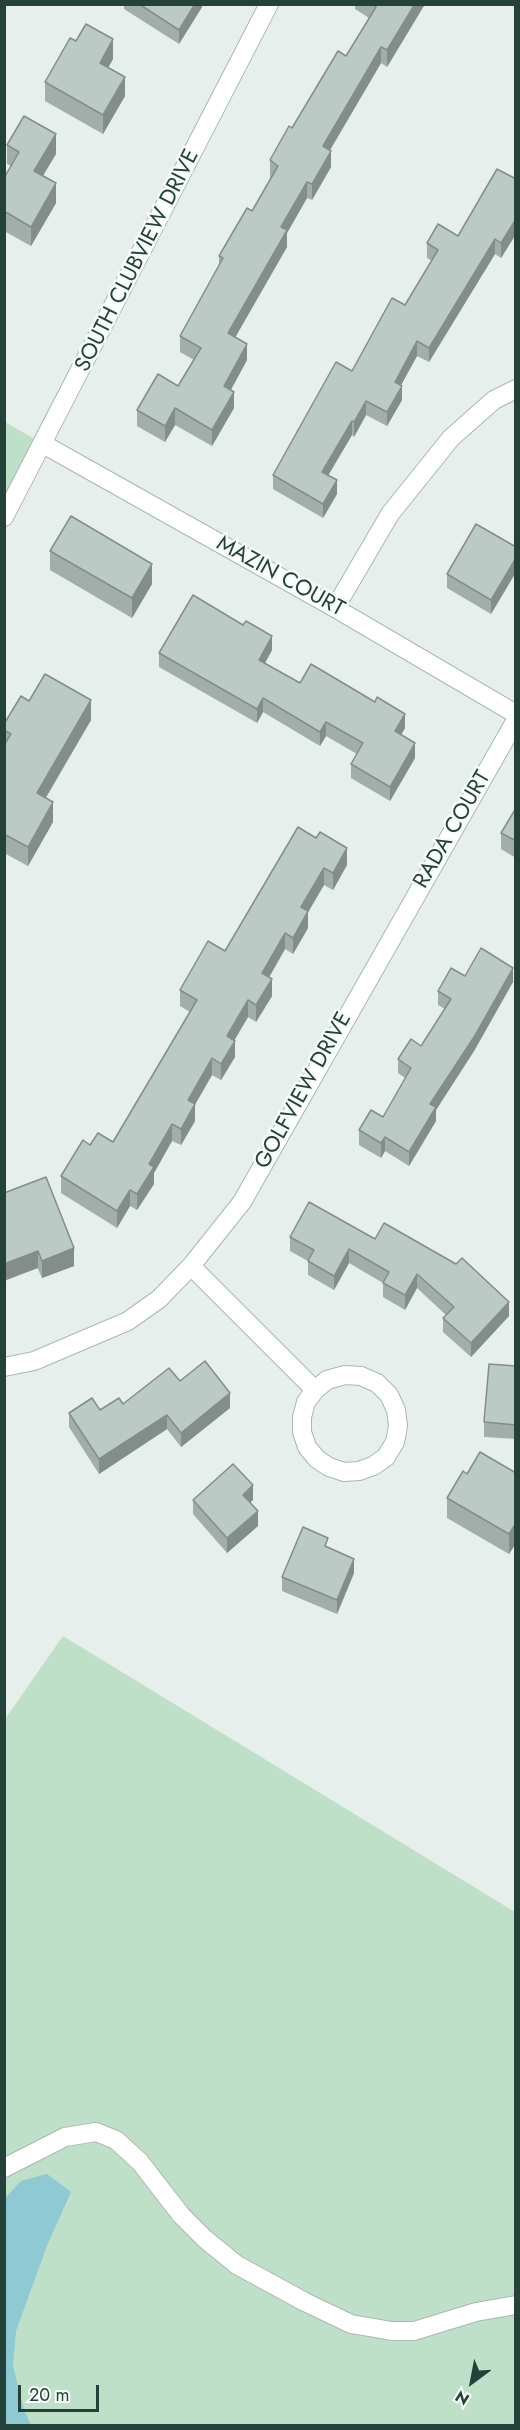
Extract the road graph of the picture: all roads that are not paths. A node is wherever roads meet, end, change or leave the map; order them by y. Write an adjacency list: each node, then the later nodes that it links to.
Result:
1 (269, 4): 3 (street, SOUTH CLUBVIEW DRIVE)
2 (516, 389): 5 (street)
3 (43, 444): 4 (street, SOUTH CLUBVIEW DRIVE); 5 (street, MAZIN COURT)
4 (4, 516)
5 (335, 608): 6 (street, MAZIN COURT)
6 (516, 714)
7 (516, 720): 8 (street, RADA COURT)
8 (408, 909): 9 (street, GOLFVIEW DRIVE)
9 (191, 1266): 10 (street, GOLFVIEW DRIVE); 11 (street)
10 (4, 1367)
11 (315, 1390): 11 (street)
12 (4, 2168): 13 (street)
13 (516, 2305)

